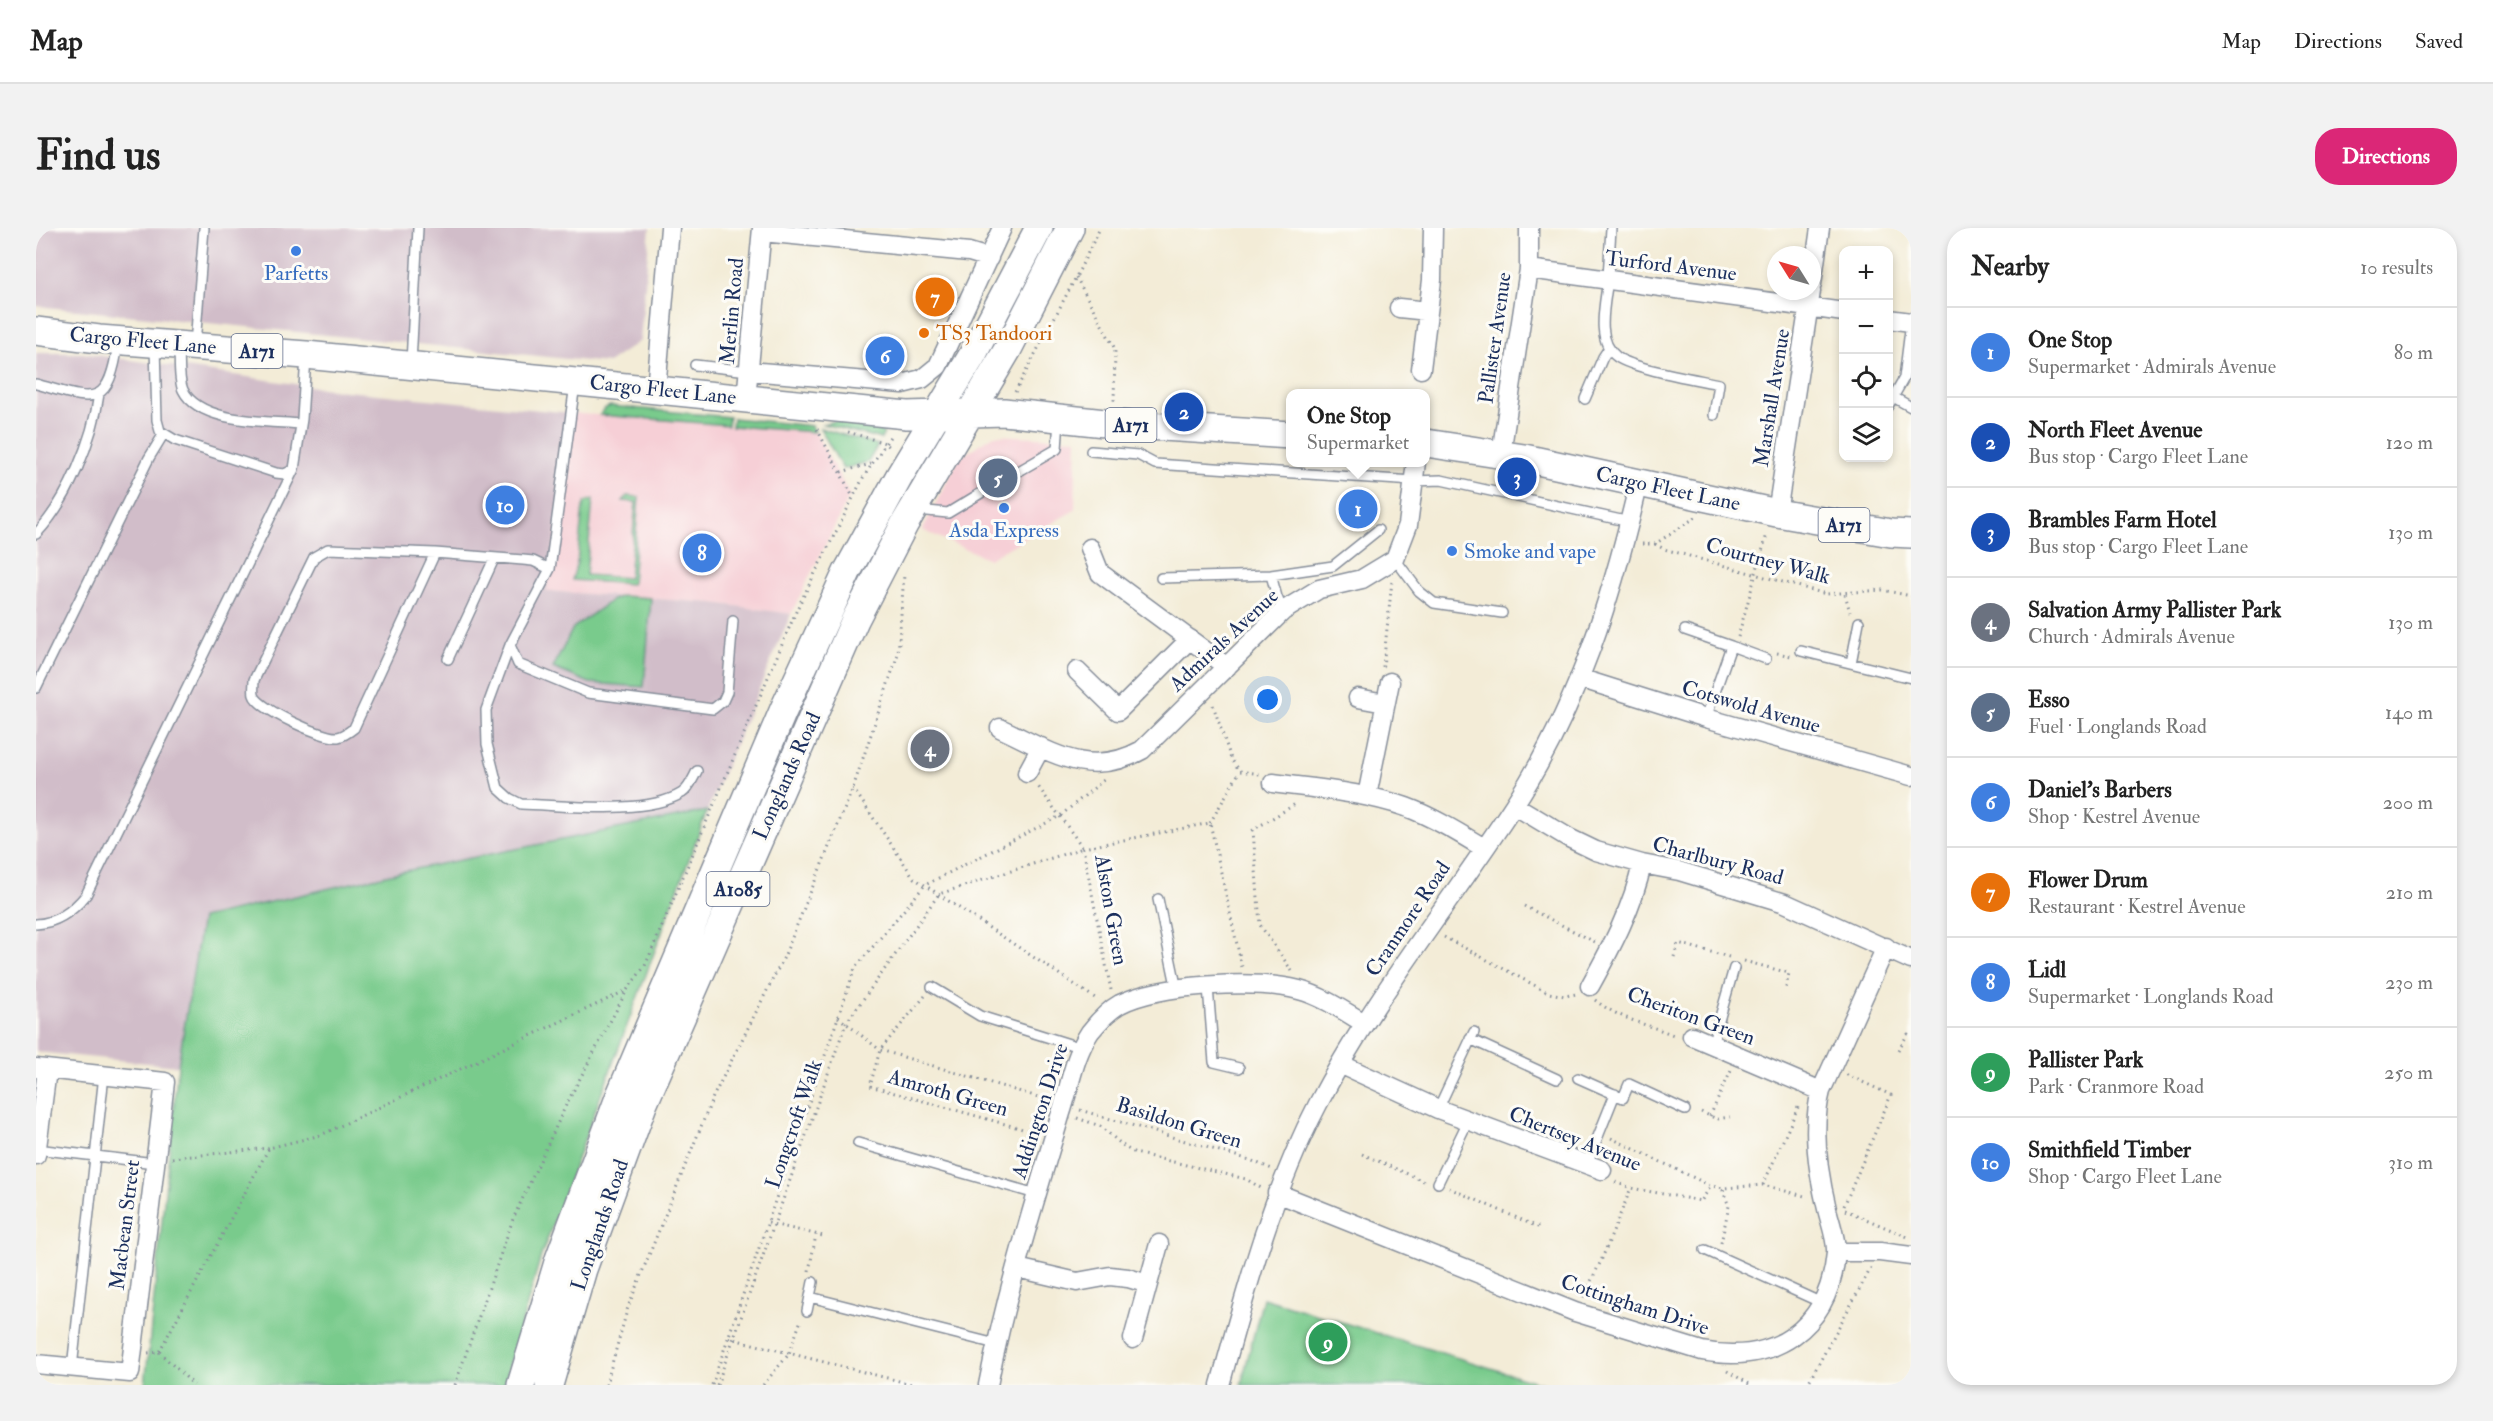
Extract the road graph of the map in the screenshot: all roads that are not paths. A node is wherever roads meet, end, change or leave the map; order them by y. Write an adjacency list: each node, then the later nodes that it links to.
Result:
1 (204, 228): 26 (lane)
2 (418, 228): 29 (lane)
3 (670, 228): 35 (street)
4 (1002, 228): 13 (street)
5 (1039, 228): 43 (main road, Longlands Road / A1085)
6 (1071, 228): 42 (main road, Longlands Road / A1085)
7 (1433, 228): 21 (street)
8 (1529, 228): 14 (street, Pallister Avenue)
9 (1611, 228): 15 (lane)
10 (1820, 228): 12 (street)
11 (762, 230): 13 (street); 32 (street, Merlin Road)
12 (1817, 246)
13 (989, 258): 32 (street)
14 (1529, 269): 15 (street, Turford Avenue); 51 (street, Pallister Avenue)
15 (1607, 281): 16 (street, Turford Avenue); 27 (lane)
16 (1767, 295)
17 (1810, 300): 59 (street, Marshall Avenue)
18 (1813, 300): 20 (street, Turford Avenue)
19 (1399, 308): 21 (street)
20 (1839, 310)
21 (1428, 311): 31 (street)
22 (1893, 320): 23 (street)
23 (1911, 322): 37 (lane)
24 (36, 331): 25 (main road, Cargo Fleet Lane / A171)
25 (118, 341): 26 (main road, Cargo Fleet Lane / A171); 36 (lane)
26 (176, 345): 28 (main road, Cargo Fleet Lane / A171); 46 (lane); 47 (lane)
27 (1609, 348): 39 (lane); 44 (lane)
28 (306, 355): 29 (main road, Cargo Fleet Lane / A171); 46 (lane)
29 (411, 365): 33 (main road, Cargo Fleet Lane / A171)
30 (695, 365): 32 (lane)
31 (1421, 369)
32 (749, 371): 38 (street, Merlin Road)
33 (576, 382): 35 (main road, Cargo Fleet Lane / A171); 68 (lane)
34 (36, 384): 36 (lane)
35 (656, 390): 38 (main road, Cargo Fleet Lane / A171)
36 (99, 394): 62 (lane)
37 (1895, 398): 40 (lane); 41 (lane)
38 (747, 399): 43 (main road, Cargo Fleet Lane / A171)
39 (1585, 399)
40 (1893, 400)
41 (1911, 407)
42 (971, 413): 43 (main road, Cargo Fleet Lane / A171); 45 (main road, Cargo Fleet Lane / A171); 58 (main road, Longlands Road / A1085)
43 (936, 414): 149 (main road, Longlands Road / A1085)
44 (1714, 416)
45 (1059, 418): 48 (main road, Cargo Fleet Lane / A171); 54 (lane)
46 (301, 424): 53 (lane)
47 (164, 435): 53 (lane); 88 (lane)
48 (1286, 435)
49 (1430, 444): 51 (main road, Cargo Fleet Lane / A171)
50 (1091, 451): 55 (lane)
51 (1501, 454): 56 (main road, Cargo Fleet Lane / A171)
52 (1415, 467): 55 (street)
53 (294, 469): 103 (lane)
54 (1019, 471)
55 (1414, 481): 60 (lane); 67 (street)
56 (1639, 482): 59 (main road, Cargo Fleet Lane / A171); 60 (street, Cranmore Road)
57 (981, 493): 58 (lane)
58 (914, 509): 150 (main road, Longlands Road / A1085)
59 (1775, 512): 63 (main road, Cargo Fleet Lane / A171)
60 (1630, 522): 85 (street, Cranmore Road)
61 (1378, 530): 69 (lane)
62 (36, 534)
63 (1911, 534)
64 (1090, 548): 76 (street)
65 (435, 553): 65 (lane); 66 (lane)
66 (494, 559): 68 (lane); 80 (lane)
67 (1395, 559): 71 (street, Admirals Avenue); 72 (lane)
68 (550, 569): 77 (lane)
69 (1271, 574): 70 (lane); 71 (lane)
70 (1161, 578)
71 (1283, 611): 83 (street, Admirals Avenue)
72 (1502, 613)
73 (733, 621): 77 (lane)
74 (1859, 622): 82 (lane)
75 (1685, 630): 78 (lane)
76 (1190, 639): 83 (street); 84 (street)
77 (510, 645): 94 (lane)
78 (1731, 646): 81 (lane); 91 (lane)
79 (1801, 651): 82 (lane)
80 (448, 659)
81 (1766, 659)
82 (1851, 663): 86 (lane)
83 (1227, 667): 93 (street, Admirals Avenue)
84 (1077, 671)
85 (1579, 678): 91 (street, Cotswold Avenue); 99 (street, Cranmore Road)
86 (1911, 678)
87 (1390, 682): 90 (street)
88 (36, 688)
89 (1358, 698): 90 (street)
90 (1385, 703): 98 (street)
91 (1706, 718): 96 (street, Cotswold Avenue)
92 (1000, 728): 93 (street, Admirals Avenue)
93 (1041, 747): 95 (street)
94 (697, 771)
95 (1028, 773)
96 (1911, 776)
97 (1273, 783): 98 (street)
98 (1367, 796): 100 (street)
99 (1514, 805): 100 (street, Cranmore Road); 101 (street, Charlbury Road)
100 (1484, 848): 111 (street, Cranmore Road)
101 (1642, 864): 104 (street, Charlbury Road); 107 (street)
102 (1158, 899): 110 (lane)
103 (36, 924)
104 (1886, 947): 105 (street, Charlbury Road); 121 (street, Cottingham Drive)
105 (1911, 960)
106 (1734, 969): 113 (lane)
107 (1590, 986)
108 (932, 987): 114 (lane)
109 (1208, 987): 110 (street, Addington Drive); 111 (street, Addington Drive); 116 (lane)
110 (1177, 990): 114 (street, Addington Drive)
111 (1364, 1023): 115 (street, Cranmore Road)
112 (1692, 1036): 113 (street, Cheriton Green)
113 (1712, 1045): 121 (street, Cheriton Green)
114 (1082, 1048): 133 (street, Addington Drive)
115 (1340, 1064): 123 (street, Chertsey Avenue); 134 (street, Cranmore Road)
116 (1239, 1068)
117 (41, 1069): 118 (street); 127 (street)
118 (104, 1076): 129 (lane); 130 (street, Macbean Street)
119 (1578, 1078): 122 (lane)
120 (1557, 1079): 123 (lane)
121 (1814, 1089): 137 (street, Cottingham Drive)
122 (1615, 1094): 124 (lane); 131 (lane)
123 (1438, 1109): 125 (street, Chertsey Avenue)
124 (1685, 1110)
125 (1468, 1121): 131 (street, Chertsey Avenue); 132 (lane)
126 (858, 1143): 133 (lane)
127 (36, 1149): 128 (street); 129 (lane)
128 (36, 1155)
129 (96, 1156): 130 (lane); 148 (lane)
130 (155, 1161): 148 (street, Macbean Street)
131 (1594, 1167)
132 (1438, 1183)
133 (1036, 1194): 139 (street, Addington Drive)
134 (1276, 1196): 143 (street, Cottingham Drive); 152 (street, Cranmore Road)
135 (1159, 1244): 141 (street)
136 (1705, 1250): 143 (lane)
137 (1836, 1252): 138 (street); 143 (street, Cottingham Drive)
138 (1911, 1256)
139 (1017, 1268): 141 (street); 146 (street, Addington Drive)
140 (813, 1282): 142 (lane)
141 (1148, 1284): 145 (street)
142 (810, 1297): 144 (lane); 146 (lane)
143 (1822, 1304)
144 (807, 1311)
145 (1133, 1339)
146 (996, 1344): 151 (street, Addington Drive)
147 (36, 1364): 148 (street)
148 (72, 1368)
149 (521, 1385)
150 (549, 1385)
151 (988, 1385)
152 (1220, 1385)

